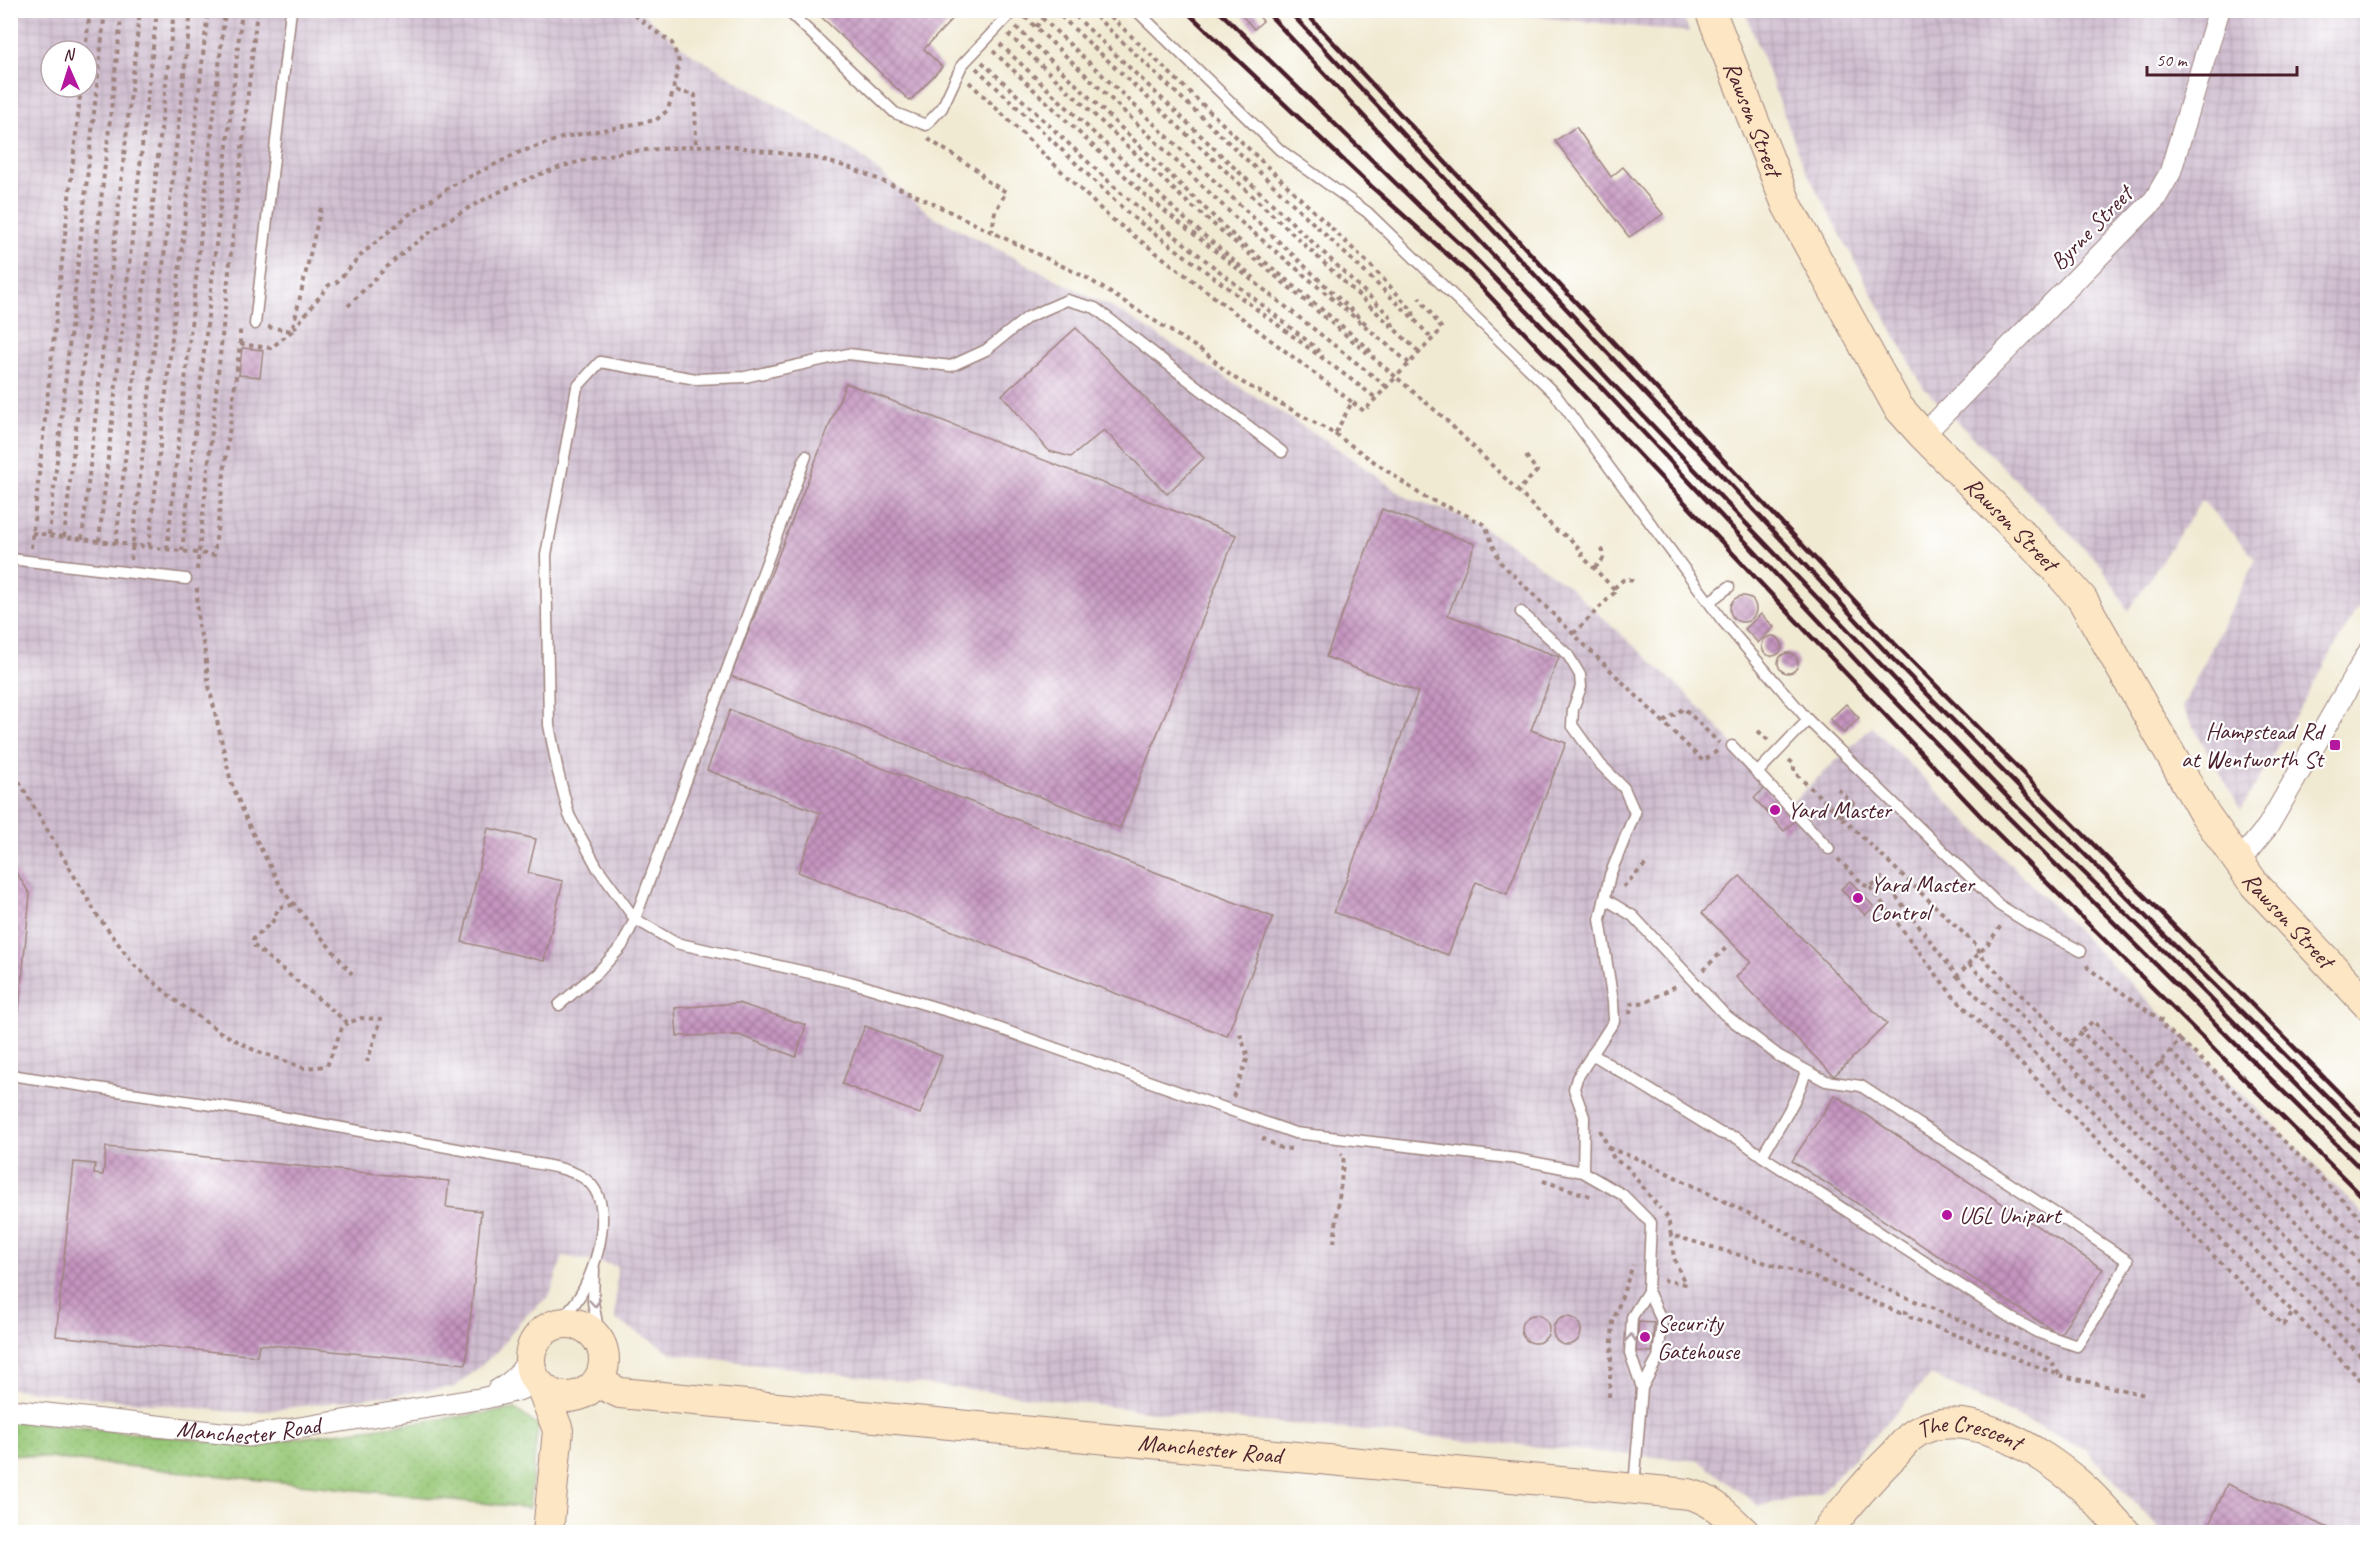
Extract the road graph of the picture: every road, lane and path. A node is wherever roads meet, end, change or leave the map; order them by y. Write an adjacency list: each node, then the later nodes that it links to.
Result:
1 (90, 10): 27 (path)
2 (105, 10): 68 (path)
3 (122, 10): 69 (path)
4 (140, 10): 70 (path)
5 (158, 10): 71 (path)
6 (174, 10): 72 (path)
7 (191, 10): 73 (path)
8 (208, 10): 75 (path)
9 (225, 10): 76 (path)
10 (242, 10): 77 (path)
11 (257, 10): 78 (path)
12 (291, 10): 48 (lane)
13 (627, 10): 36 (path)
14 (787, 10): 40 (lane)
15 (1054, 10): 25 (path)
16 (1069, 10): 23 (path)
17 (1089, 10): 47 (path)
18 (1104, 10): 47 (path)
19 (1136, 10): 87 (lane)
20 (1710, 10): 62 (main road, Rawson Street)
21 (2218, 10): 62 (street, Byrne Street)
22 (1010, 16): 24 (path); 26 (lane); 28 (path); 29 (path)
23 (1085, 26): 25 (path); 49 (path)
24 (1035, 27): 50 (path); 50 (path)
25 (1078, 33): 49 (path)
26 (987, 38): 30 (lane); 45 (path); 45 (path)
27 (86, 39)
28 (1028, 39): 29 (path); 31 (path)
29 (1021, 46): 32 (path)
30 (970, 56): 33 (lane); 34 (path); 35 (path)
31 (1053, 61): 32 (path); 55 (path)
32 (1046, 68): 55 (path)
33 (959, 72): 40 (lane); 60 (path)
34 (994, 74): 35 (path); 37 (path)
35 (989, 80): 39 (path)
36 (673, 90): 41 (path); 51 (path)
37 (1018, 96): 39 (path); 54 (path)
38 (80, 99): 67 (path)
39 (1012, 102): 54 (path)
40 (914, 120): 43 (path)
41 (696, 146): 43 (path); 46 (path)
42 (321, 208): 51 (path)
43 (992, 231): 61 (path)
44 (1419, 297): 52 (path)
45 (1281, 302): 58 (path)
46 (348, 306)
47 (1414, 319): 52 (path)
48 (255, 324): 51 (path)
49 (1394, 329): 53 (path)
50 (1370, 330): 56 (path)
51 (292, 331): 78 (path)
52 (1432, 339): 53 (path)
53 (1419, 352): 56 (path)
54 (1327, 362): 59 (path)
55 (1378, 362): 57 (path)
56 (1409, 363): 57 (path)
57 (1396, 377): 58 (path); 66 (path)
58 (1387, 387): 59 (path)
59 (1376, 398): 60 (path)
60 (1352, 402): 61 (path)
61 (1335, 434): 89 (path)
62 (1923, 435): 103 (main road, Rawson Street)
63 (1282, 452): 108 (lane)
64 (806, 456): 108 (lane)
65 (1526, 456): 66 (path)
66 (1518, 491): 81 (path)
67 (32, 533): 68 (path); 80 (path)
68 (49, 535): 69 (path)
69 (64, 537): 70 (path)
70 (82, 539): 71 (path)
71 (99, 541): 72 (path)
72 (116, 543): 73 (path)
73 (133, 545): 75 (path); 82 (path)
74 (1599, 546): 81 (path)
75 (149, 547): 76 (path)
76 (167, 549): 77 (path)
77 (182, 551): 78 (path)
78 (198, 553): 106 (path)
79 (10, 559): 80 (lane)
80 (29, 561): 82 (lane)
81 (1595, 568): 86 (path)
82 (129, 573): 83 (lane)
83 (186, 579)
84 (1634, 582): 86 (path)
85 (1729, 587): 87 (lane)
86 (1614, 588): 89 (path)
87 (1709, 602): 91 (lane)
88 (1521, 612): 105 (lane)
89 (1574, 633): 92 (path)
90 (2367, 653): 103 (street)
91 (1808, 720): 95 (lane); 107 (lane)
92 (1664, 722): 92 (path)
93 (1758, 730): 95 (path)
94 (1732, 746): 97 (lane)
95 (1778, 751): 97 (lane); 100 (path)
96 (10, 766): 118 (path)
97 (1757, 773): 102 (lane)
98 (1838, 789): 99 (path)
99 (1853, 804): 100 (path); 101 (path)
100 (1840, 817): 111 (path)
101 (1869, 819)
102 (1829, 849): 104 (path)
103 (2238, 863): 117 (main road, Rawson Street)
104 (1870, 887): 114 (path); 150 (path)
105 (1605, 899): 115 (lane); 124 (lane)
106 (294, 905): 113 (path); 118 (path)
107 (2010, 912): 110 (lane); 111 (path)
108 (636, 919): 116 (lane); 136 (lane)
109 (1728, 946): 115 (path)
110 (2081, 951): 121 (path)
111 (1979, 954): 112 (path); 122 (path)
112 (1969, 964): 114 (path); 155 (path)
113 (352, 974)
114 (1957, 976): 150 (path)
115 (1690, 978): 119 (path); 127 (lane)
116 (559, 1005)
117 (2367, 1005)
118 (348, 1023): 125 (path)
119 (1625, 1023)
120 (2082, 1032): 122 (path); 129 (path); 151 (path)
121 (2180, 1040): 123 (path); 139 (path)
122 (2070, 1043): 153 (path)
123 (2170, 1051): 126 (path); 142 (path)
124 (1592, 1054): 134 (lane); 136 (lane)
125 (367, 1062)
126 (2160, 1062): 129 (path); 145 (path)
127 (1806, 1071): 134 (lane); 134 (lane)
128 (10, 1075): 143 (lane)
129 (2148, 1076): 149 (path)
130 (1596, 1121): 131 (path)
131 (1608, 1148): 140 (path); 157 (path)
132 (1344, 1155): 133 (path)
133 (1355, 1156)
134 (1762, 1156)
135 (1342, 1169): 141 (path)
136 (1582, 1172): 147 (lane)
137 (1533, 1178): 138 (path)
138 (1597, 1199)
139 (2367, 1225)
140 (1671, 1235): 147 (path); 157 (path)
141 (1334, 1244)
142 (2367, 1247)
143 (595, 1260): 152 (lane); 156 (lane, one-way to 156)
144 (1635, 1260): 146 (path)
145 (2367, 1270)
146 (1630, 1273): 147 (path); 162 (path)
147 (1648, 1277): 148 (lane)
148 (1648, 1291): 160 (lane, one-way to 148); 160 (lane)
149 (2367, 1293)
150 (2293, 1313): 159 (path)
151 (2367, 1318)
152 (550, 1328): 154 (main road); 156 (main road)
153 (2367, 1340)
154 (531, 1354): 158 (main road); 163 (street, Manchester Road)
155 (2367, 1364)
156 (597, 1369): 158 (main road); 165 (main road); 166 (main road, Manchester Road)
157 (2059, 1375): 161 (path)
158 (539, 1384): 163 (street, Manchester Road); 165 (main road)
159 (2367, 1387)
160 (1642, 1388): 166 (lane)
161 (2145, 1395)
162 (1609, 1397)
163 (485, 1398): 164 (street, Manchester Road)
164 (10, 1410)
165 (558, 1430): 167 (main road)
166 (1634, 1488): 168 (main road, Manchester Road)
167 (548, 1533)
168 (1744, 1533)
169 (1826, 1533): 170 (main road, The Crescent)
170 (2125, 1533)

